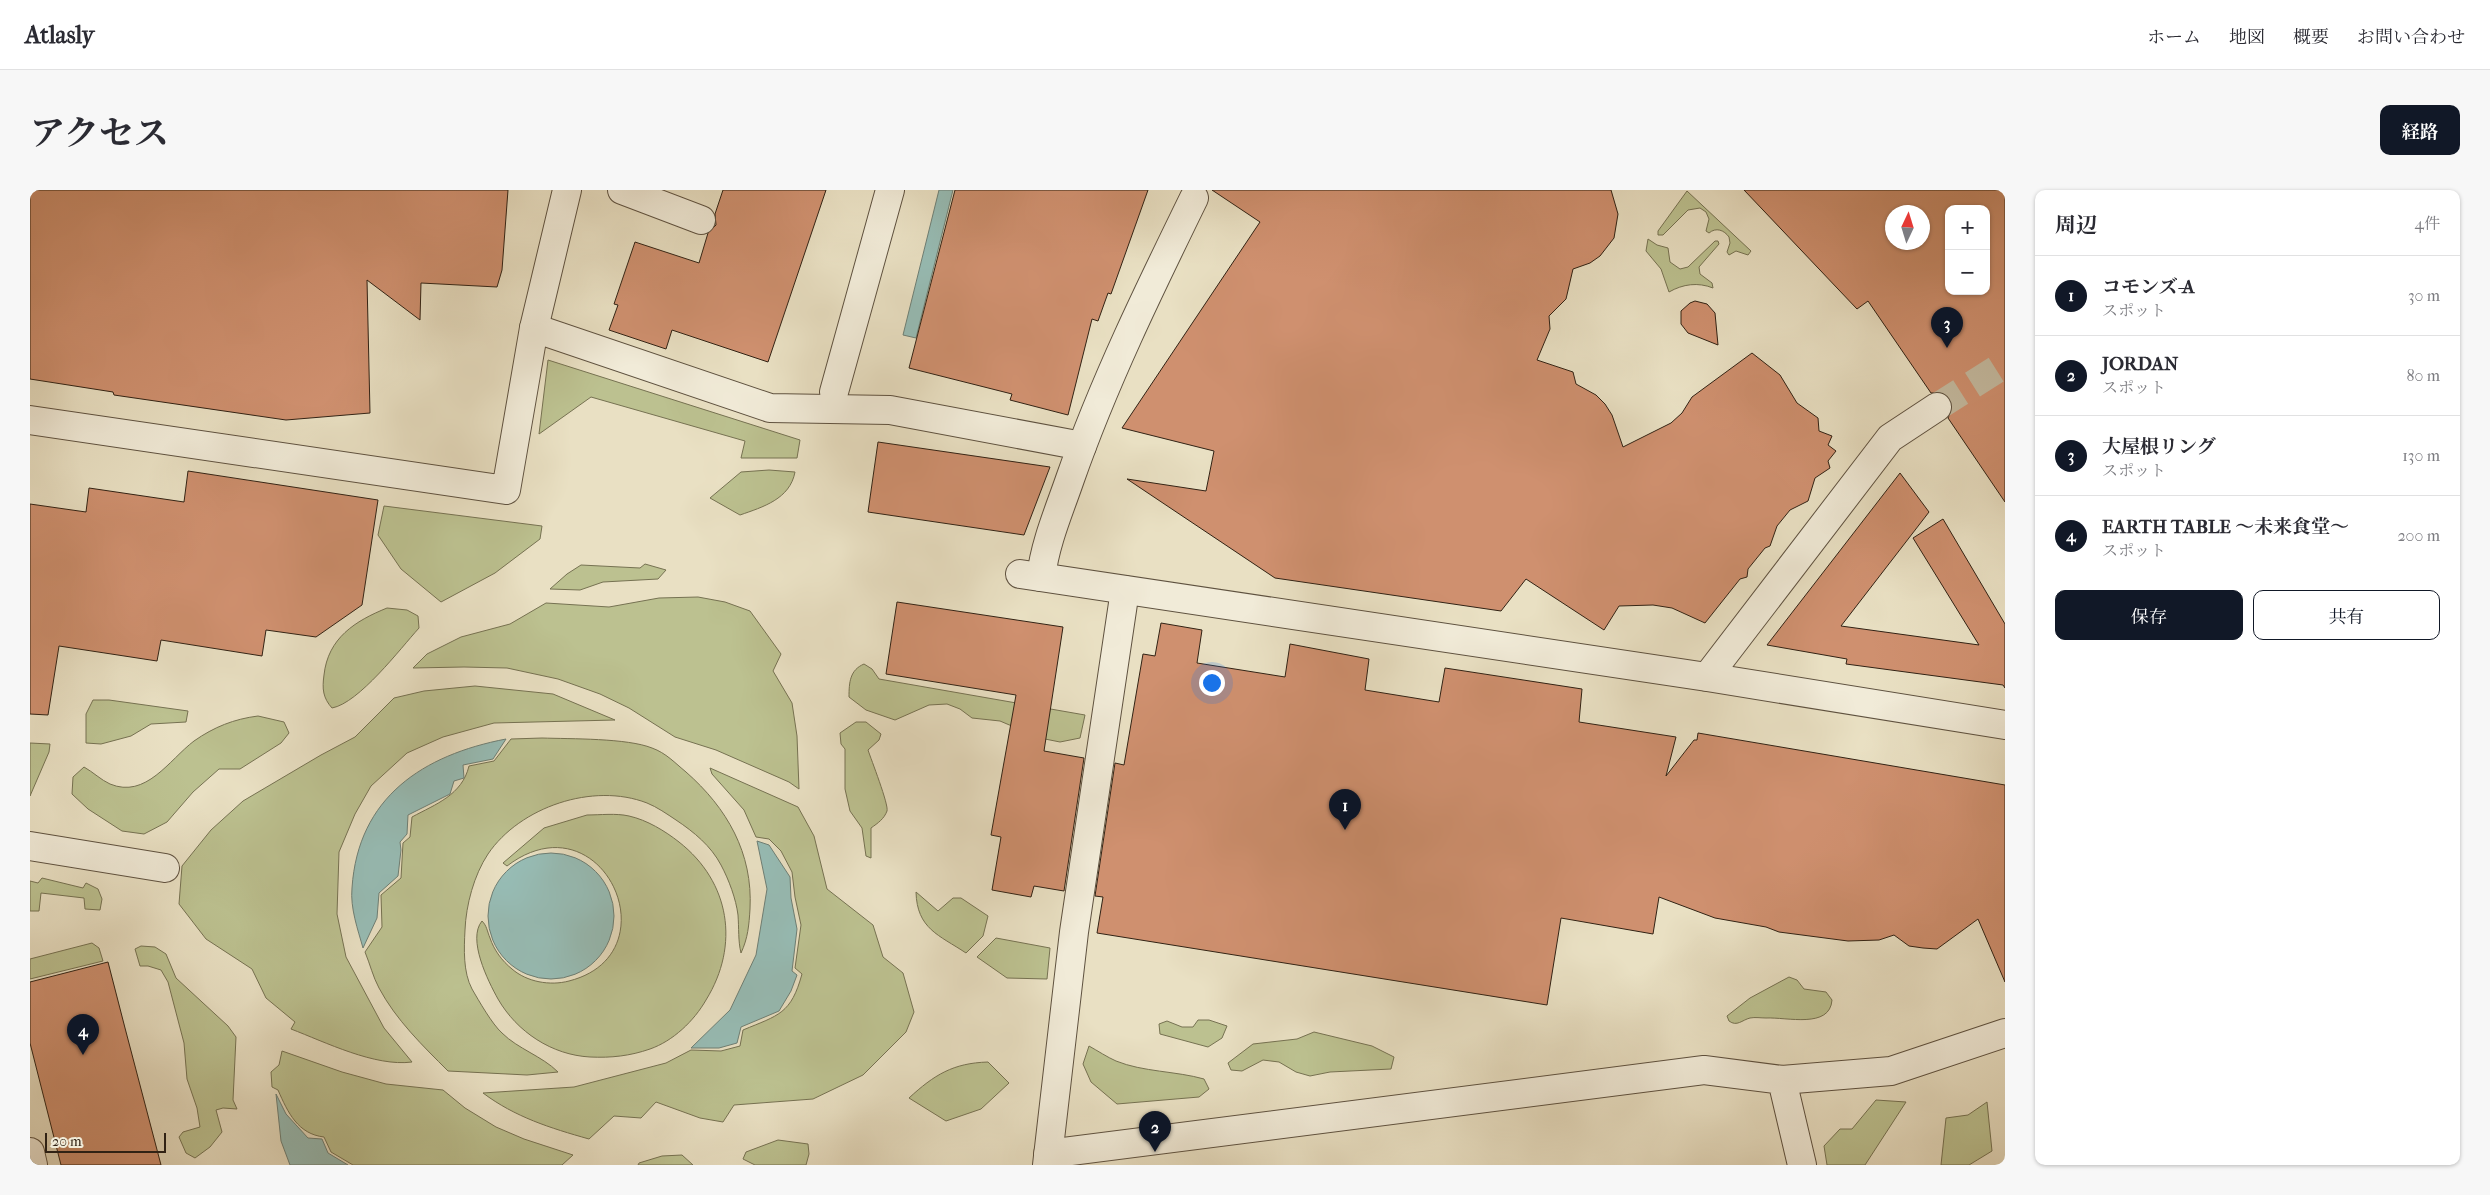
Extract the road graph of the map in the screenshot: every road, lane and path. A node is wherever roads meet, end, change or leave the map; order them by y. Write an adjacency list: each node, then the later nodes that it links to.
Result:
1 (566, 190): 6 (lane)
2 (622, 190): 5 (lane)
3 (890, 190): 7 (lane)
4 (1194, 198): 10 (lane)
5 (701, 220)
6 (534, 328): 9 (lane); 10 (lane)
7 (834, 392)
8 (1937, 407): 12 (lane)
9 (30, 420)
10 (1082, 446): 11 (lane)
11 (1125, 590): 12 (lane); 19 (lane)
12 (1707, 677): 13 (lane)
13 (2005, 725)
14 (30, 846): 15 (lane)
15 (165, 868)
16 (2005, 1034): 17 (lane)
17 (1782, 1080): 19 (lane); 21 (lane)
18 (30, 1152): 20 (lane)
19 (1048, 1160)
20 (34, 1165)
21 (1802, 1165)

